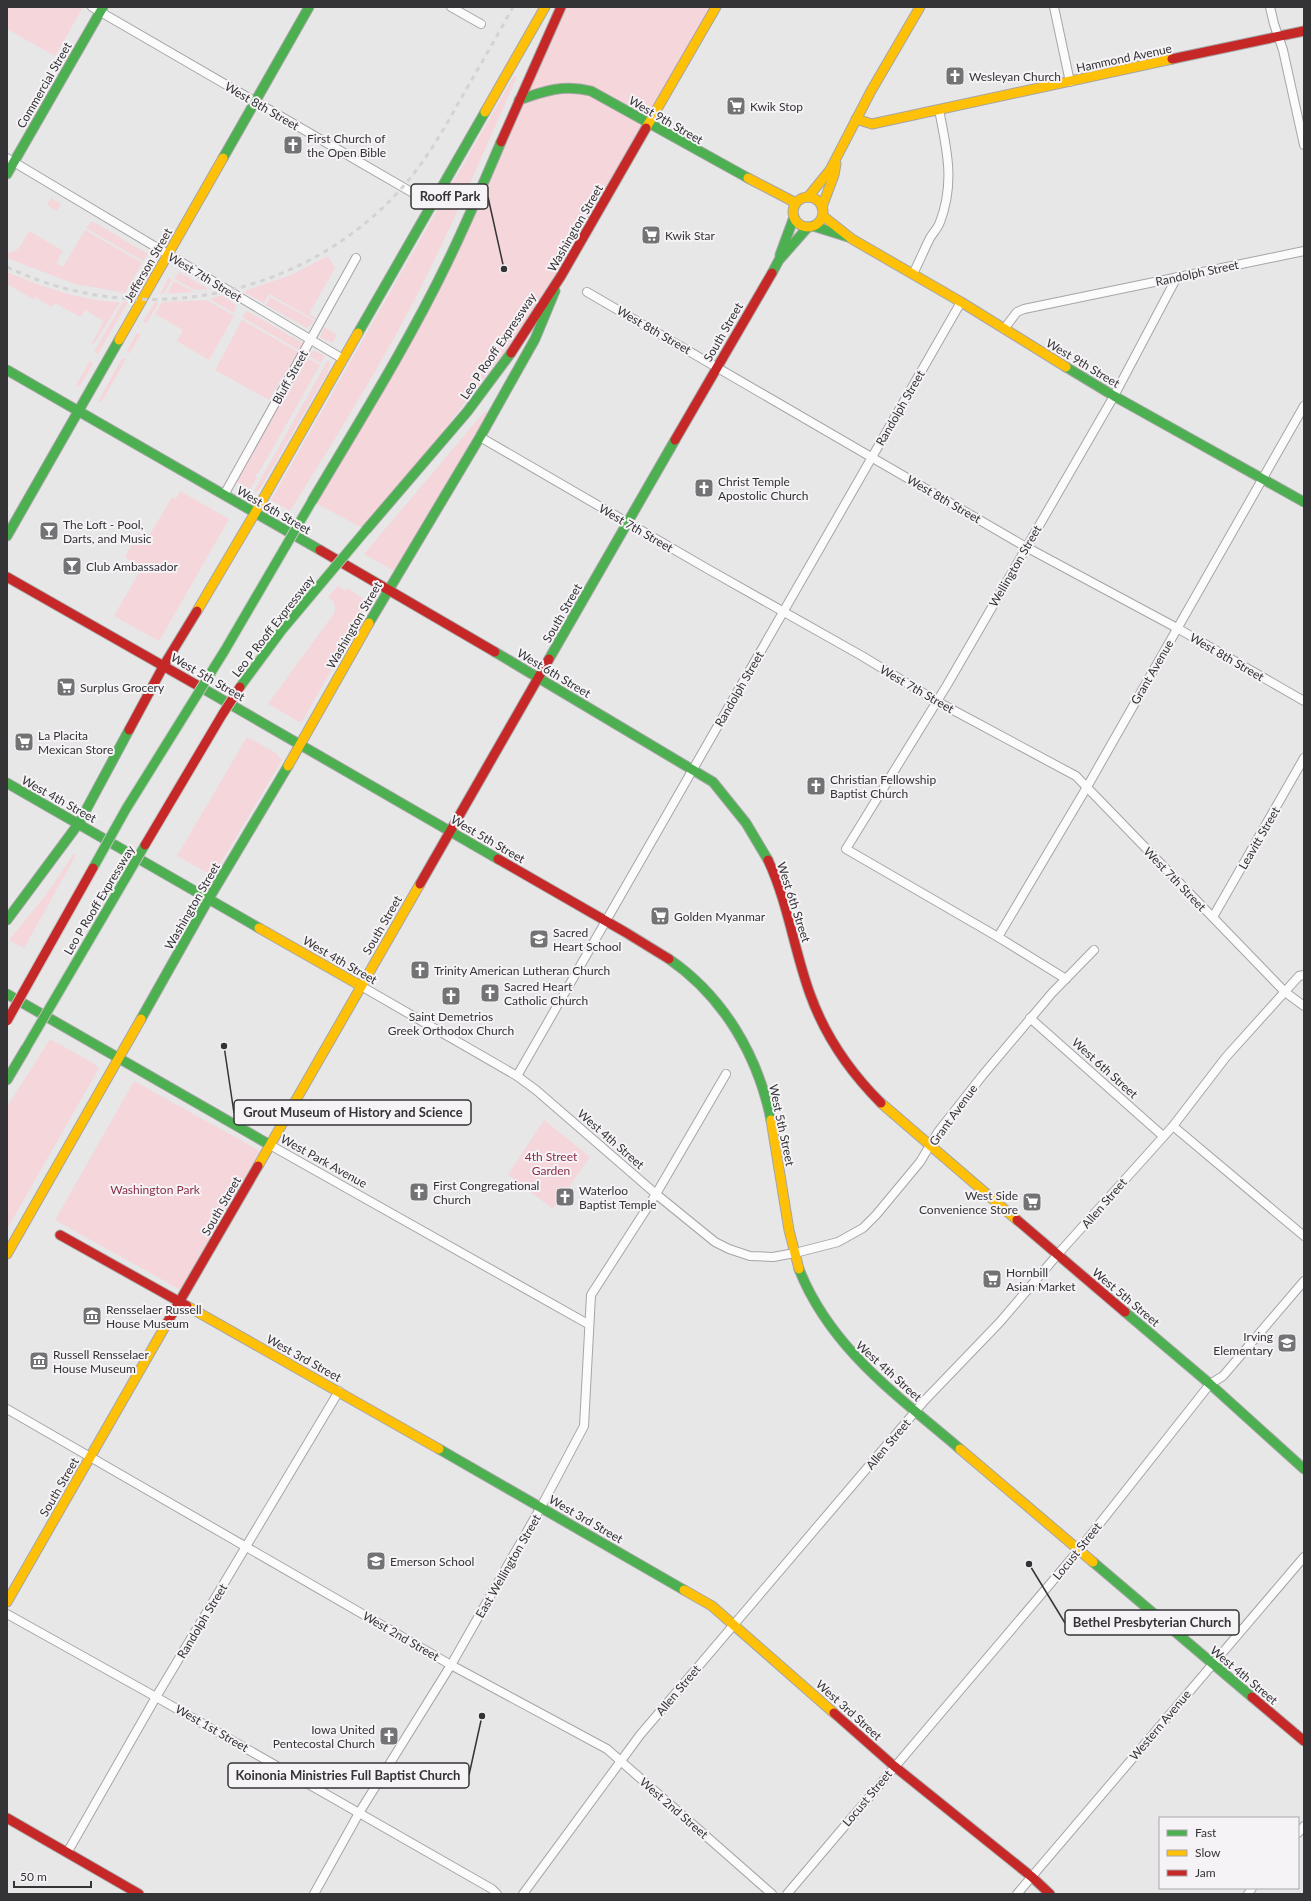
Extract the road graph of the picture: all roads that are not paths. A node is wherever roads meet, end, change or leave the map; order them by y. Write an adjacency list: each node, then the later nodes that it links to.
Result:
1 (309, 7): 15 (main road, Jefferson Street)
2 (451, 7): 10 (street)
3 (545, 7): 25 (main road)
4 (562, 7): 14 (main road, Leo P Rooff Expressway)
5 (716, 7): 18 (main road, Washington Street)
6 (920, 7): 17 (main road)
7 (1054, 7): 13 (street)
8 (1270, 7): 12 (street)
9 (98, 9): 15 (street, West 8th Street); 20 (main road, Commercial Street)
10 (481, 24)
11 (1304, 32): 12 (main road, Hammond Avenue)
12 (1279, 37): 13 (main road, Hammond Avenue); 19 (street)
13 (1070, 82): 16 (main road, Hammond Avenue)
14 (519, 100): 18 (main road, West 9th Street); 84 (main road, Leo P Rooff Expressway, bridge)
15 (255, 102): 25 (street, West 8th Street); 31 (main road, Jefferson Street)
16 (939, 110): 17 (main road, Hammond Avenue); 34 (street)
17 (856, 119): 21 (main road)
18 (649, 125): 24 (main road, West 9th Street); 35 (main road, Washington Street)
19 (1304, 145)
20 (10, 160): 22 (main road, Commercial Street); 31 (street, West 7th Street)
21 (837, 160): 23 (main road); 26 (main road)
22 (7, 174)
23 (808, 197): 24 (main road); 26 (main road)
24 (796, 203): 27 (main road)
25 (432, 204): 41 (main road)
26 (822, 211): 28 (main road); 29 (main road, West 9th Street)
27 (794, 217): 28 (main road); 33 (main road, South Street)
28 (811, 227): 29 (main road, West 9th Street); 33 (main road, South Street)
29 (852, 239): 34 (main road, West 9th Street)
30 (1304, 251): 36 (street, Randolph Street)
31 (168, 255): 40 (street, West 7th Street); 46 (main road, Jefferson Street)
32 (356, 258): 40 (street, Bluff Street)
33 (779, 260): 42 (main road, South Street)
34 (913, 274): 38 (main road, West 9th Street)
35 (560, 276): 47 (main road, Washington Street); 88 (main road, Leo P Rooff Expressway, bridge)
36 (1176, 278): 39 (street, Randolph Street); 44 (street, Wellington Street)
37 (587, 292): 42 (street, West 8th Street)
38 (961, 302): 39 (main road, West 9th Street); 48 (street, Randolph Street)
39 (1004, 329): 44 (main road, West 9th Street)
40 (310, 340): 41 (street, West 7th Street); 50 (street, Bluff Street)
41 (343, 359): 52 (main road)
42 (717, 367): 48 (street, West 8th Street); 53 (main road, South Street)
43 (7, 370): 46 (main road, West 6th Street)
44 (1114, 396): 49 (main road, West 9th Street); 55 (street, Wellington Street)
45 (1304, 406): 49 (street, Grant Avenue)
46 (78, 411): 50 (main road, West 6th Street); 54 (main road, Jefferson Street)
47 (480, 437): 53 (street, West 7th Street); 57 (main road, Washington Street)
48 (872, 457): 55 (street, West 8th Street); 58 (street, Randolph Street)
49 (1263, 478): 51 (main road, West 9th Street); 59 (street, Grant Avenue)
50 (224, 495): 52 (main road, West 6th Street)
51 (1304, 502)
52 (255, 513): 57 (main road, West 6th Street); 60 (main road)
53 (628, 523): 58 (street, West 7th Street); 61 (main road, South Street)
54 (7, 536)
55 (1026, 547): 59 (street, West 8th Street); 63 (street, Wellington Street)
56 (7, 577): 60 (main road, West 5th Street)
57 (388, 589): 61 (main road, West 6th Street); 64 (main road, Washington Street)
58 (783, 612): 63 (street, West 7th Street); 66 (street, Randolph Street)
59 (1177, 628): 62 (street, West 8th Street); 68 (street, Grant Avenue)
60 (164, 665): 64 (main road, West 5th Street); 69 (main road)
61 (539, 677): 66 (main road, West 6th Street); 70 (main road, South Street)
62 (1304, 701)
63 (938, 702): 68 (street, West 7th Street); 75 (street, Wellington Street)
64 (300, 746): 70 (main road, West 5th Street); 71 (main road, Washington Street)
65 (1304, 758): 72 (street, Leavitt Street)
66 (692, 770): 74 (street, Randolph Street); 92 (main road, West 6th Street)
67 (7, 783): 69 (main road, West 4th Street)
68 (1087, 787): 72 (street, West 7th Street); 75 (street, Grant Avenue)
69 (78, 823): 71 (main road, West 4th Street); 73 (main road)
70 (450, 832): 74 (main road, West 5th Street); 79 (main road, South Street)
71 (208, 900): 79 (main road, West 4th Street); 85 (main road, Washington Street)
72 (1213, 917): 80 (street, West 7th Street)
73 (7, 920)
74 (606, 921): 87 (street, Randolph Street); 96 (main road, West 5th Street)
75 (998, 936): 78 (street)
76 (1094, 950): 78 (street, Grant Avenue)
77 (1304, 975): 80 (street, Allen Street)
78 (1066, 979): 83 (street, Grant Avenue)
79 (361, 986): 87 (street, West 4th Street); 91 (main road, South Street)
80 (1285, 992): 82 (street, West 7th Street); 89 (street, Allen Street)
81 (7, 994): 85 (main road, West Park Avenue)
82 (1304, 1006)
83 (1030, 1018): 90 (street, West 6th Street); 92 (street, Grant Avenue)
84 (7, 1021)
85 (119, 1059): 91 (main road, West Park Avenue); 97 (main road, Washington Street)
86 (726, 1074): 93 (street, East Wellington Street)
87 (517, 1076): 93 (street, West 4th Street)
88 (7, 1080)
89 (1173, 1126): 90 (street, Allen Street); 95 (street)
90 (1163, 1136): 98 (street, Allen Street)
91 (270, 1145): 100 (main road, South Street); 101 (street, West Park Avenue)
92 (930, 1146): 96 (street, Grant Avenue); 98 (main road, West 5th Street)
93 (656, 1194): 96 (street, West 4th Street); 101 (street, East Wellington Street)
94 (60, 1236): 100 (main road, West 3rd Street)
95 (1304, 1236)
96 (795, 1253): 105 (main road, West 4th Street)
97 (7, 1254)
98 (1058, 1254): 102 (main road, West 5th Street); 105 (street, Allen Street)
99 (1304, 1281): 102 (street, Locust Street)
100 (179, 1303): 103 (main road, West 3rd Street); 106 (main road, South Street)
101 (588, 1324): 108 (street, East Wellington Street)
102 (1210, 1384): 107 (main road, West 5th Street); 110 (street, Locust Street)
103 (339, 1391): 108 (main road, West 3rd Street); 109 (street, Randolph Street)
104 (7, 1409): 106 (street, West 2nd Street)
105 (916, 1411): 110 (main road, West 4th Street); 114 (street, Allen Street)
106 (90, 1457): 109 (street, West 2nd Street); 112 (main road, South Street)
107 (1304, 1469)
108 (541, 1507): 114 (main road, West 3rd Street); 116 (street, East Wellington Street)
109 (247, 1547): 116 (street, West 2nd Street); 117 (street, Randolph Street)
110 (1078, 1551): 115 (main road, West 4th Street); 120 (street, Locust Street)
111 (1304, 1557): 115 (street, Western Avenue)
112 (7, 1602)
113 (7, 1614): 117 (street, West 1st Street)
114 (734, 1625): 119 (street, Allen Street); 120 (main road, West 3rd Street)
115 (1213, 1664): 118 (main road, West 4th Street); 124 (street, Western Avenue)
116 (451, 1665): 119 (street, West 2nd Street); 121 (street, East Wellington Street)
117 (156, 1697): 121 (street, West 1st Street); 123 (street, Randolph Street)
118 (1304, 1741)
119 (621, 1761): 128 (street, Allen Street); 129 (street, West 2nd Street)
120 (894, 1766): 124 (main road, West 3rd Street); 130 (street, Locust Street)
121 (360, 1813): 126 (street, East Wellington Street); 127 (street, West 1st Street)
122 (7, 1818): 123 (main road)
123 (67, 1853): 125 (main road)
124 (1032, 1877): 131 (street, Western Avenue); 132 (main road, West 3rd Street)
125 (139, 1894)
126 (314, 1894)
127 (497, 1894)
128 (523, 1894)
129 (772, 1894)
130 (787, 1894)
131 (1017, 1894)
132 (1050, 1894)

